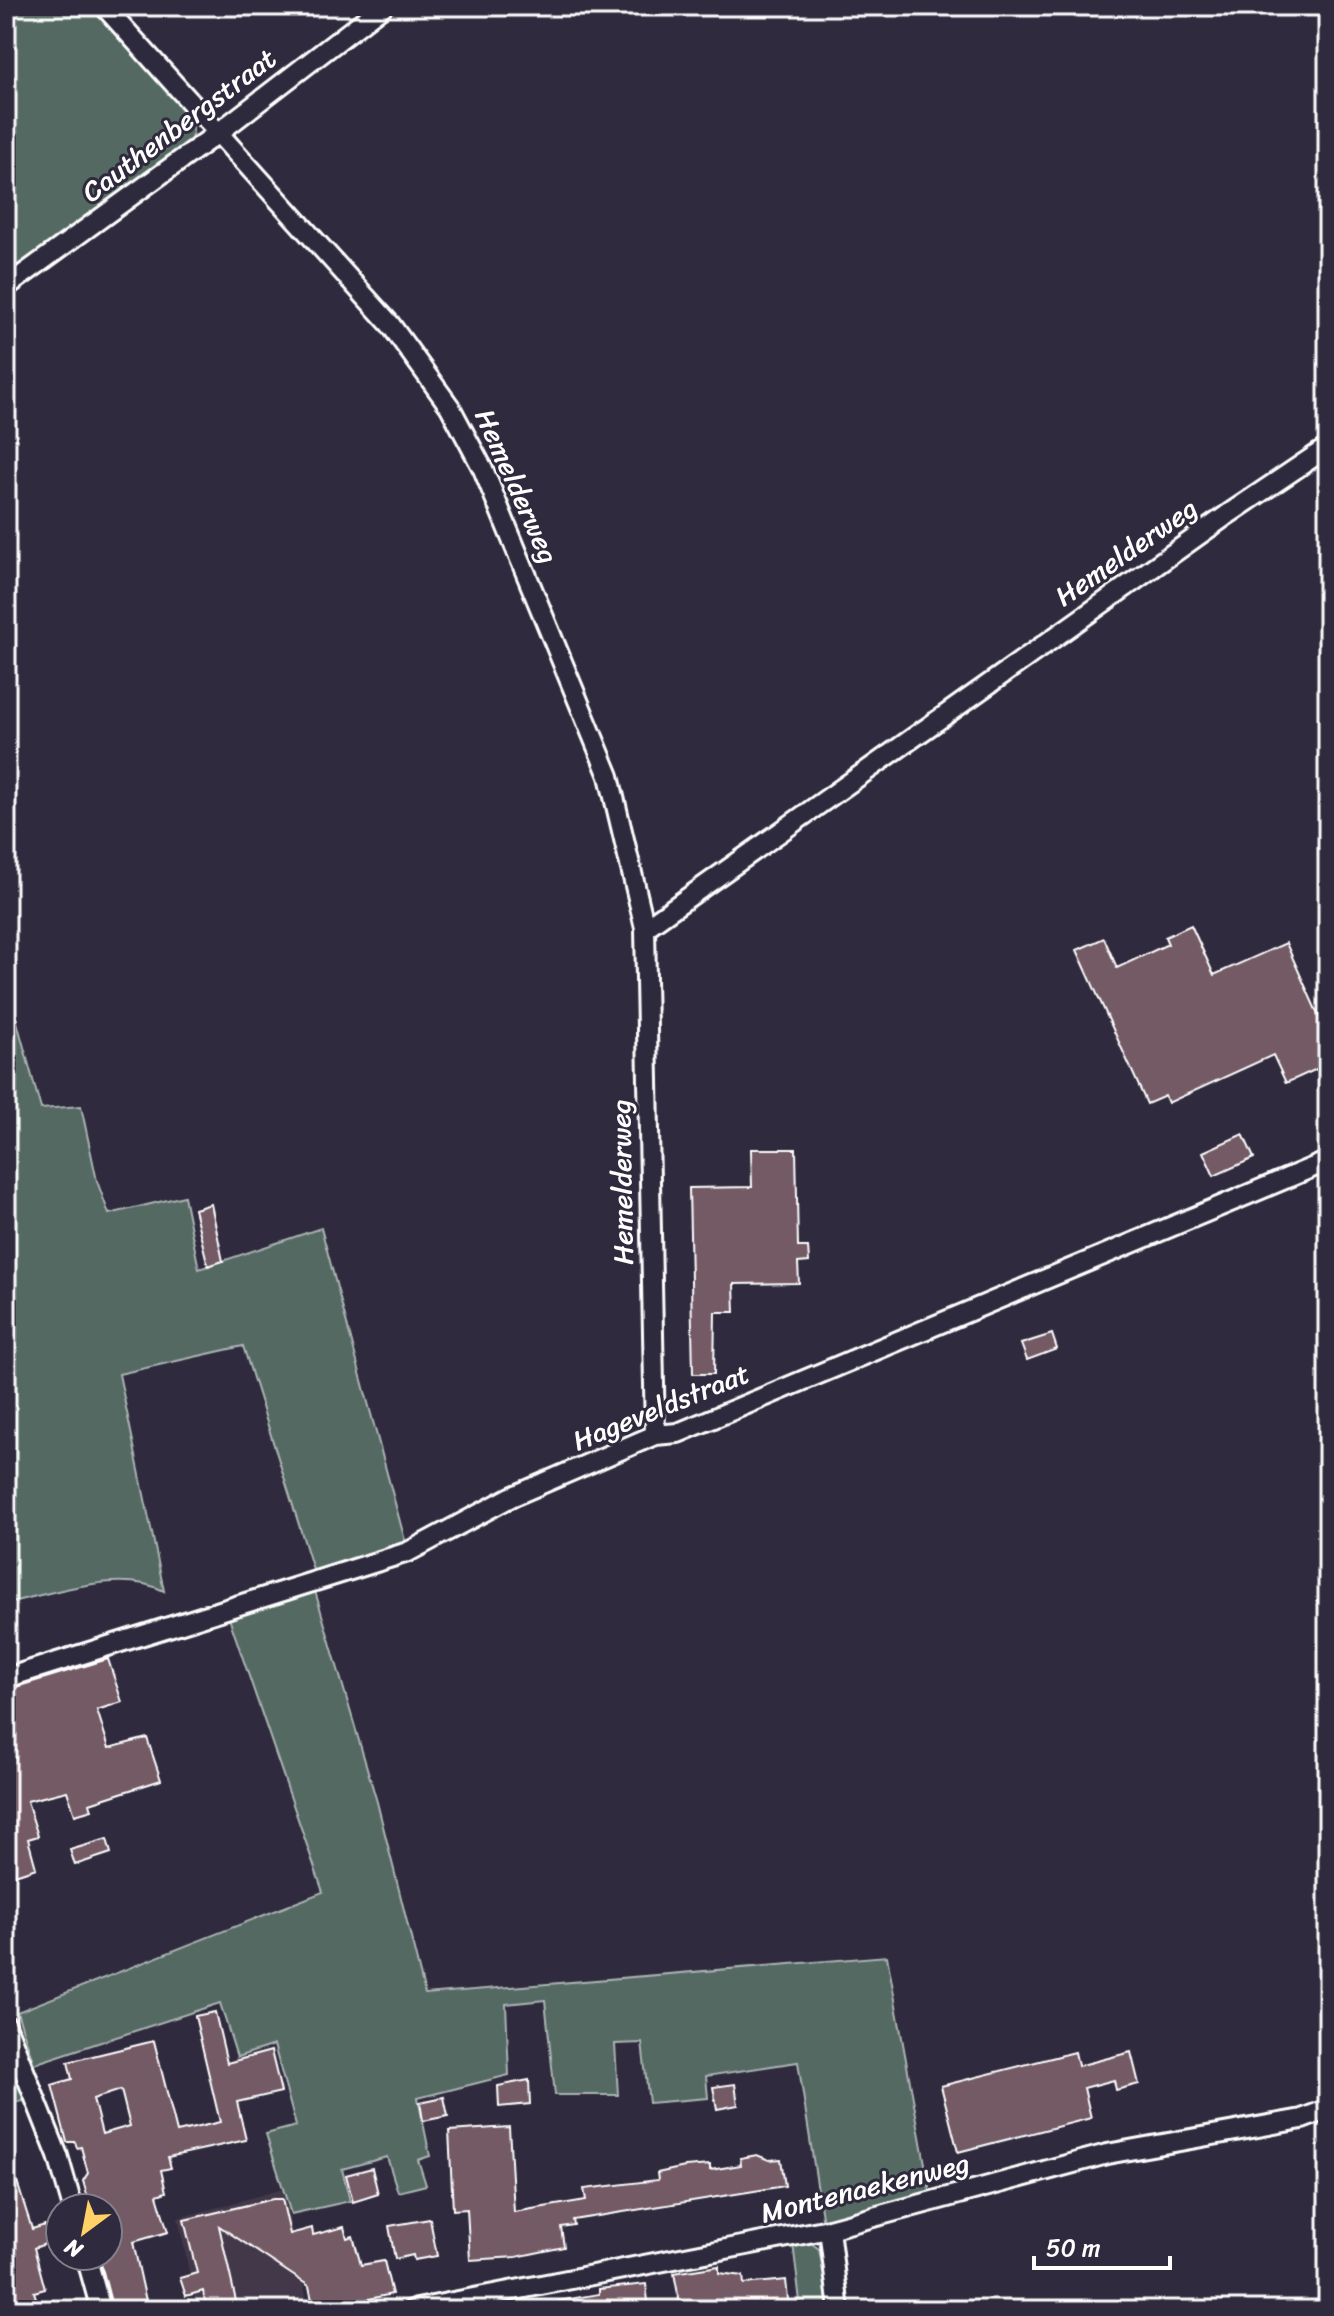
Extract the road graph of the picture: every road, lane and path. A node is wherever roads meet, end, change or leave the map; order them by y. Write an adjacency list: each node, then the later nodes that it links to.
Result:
1 (104, 6): 3 (street, Hemelderweg)
2 (383, 6): 3 (street, Cauthenbergstraat)
3 (218, 133): 4 (street, Cauthenbergstraat); 6 (street, Hemelderweg)
4 (6, 287)
5 (1328, 447): 6 (street, Hemelderweg)
6 (645, 928): 8 (street, Hemelderweg)
7 (1328, 1161): 8 (street, Hageveldstraat)
8 (655, 1435): 9 (street, Hageveldstraat)
9 (6, 1678)
10 (6, 2025): 12 (street)
11 (1328, 2109): 13 (street, Montenaekenweg)
12 (68, 2192)
13 (829, 2229): 16 (street, Montenaekenweg); 17 (street)
14 (90, 2272): 15 (street)
15 (101, 2310)
16 (412, 2310)
17 (839, 2310)

